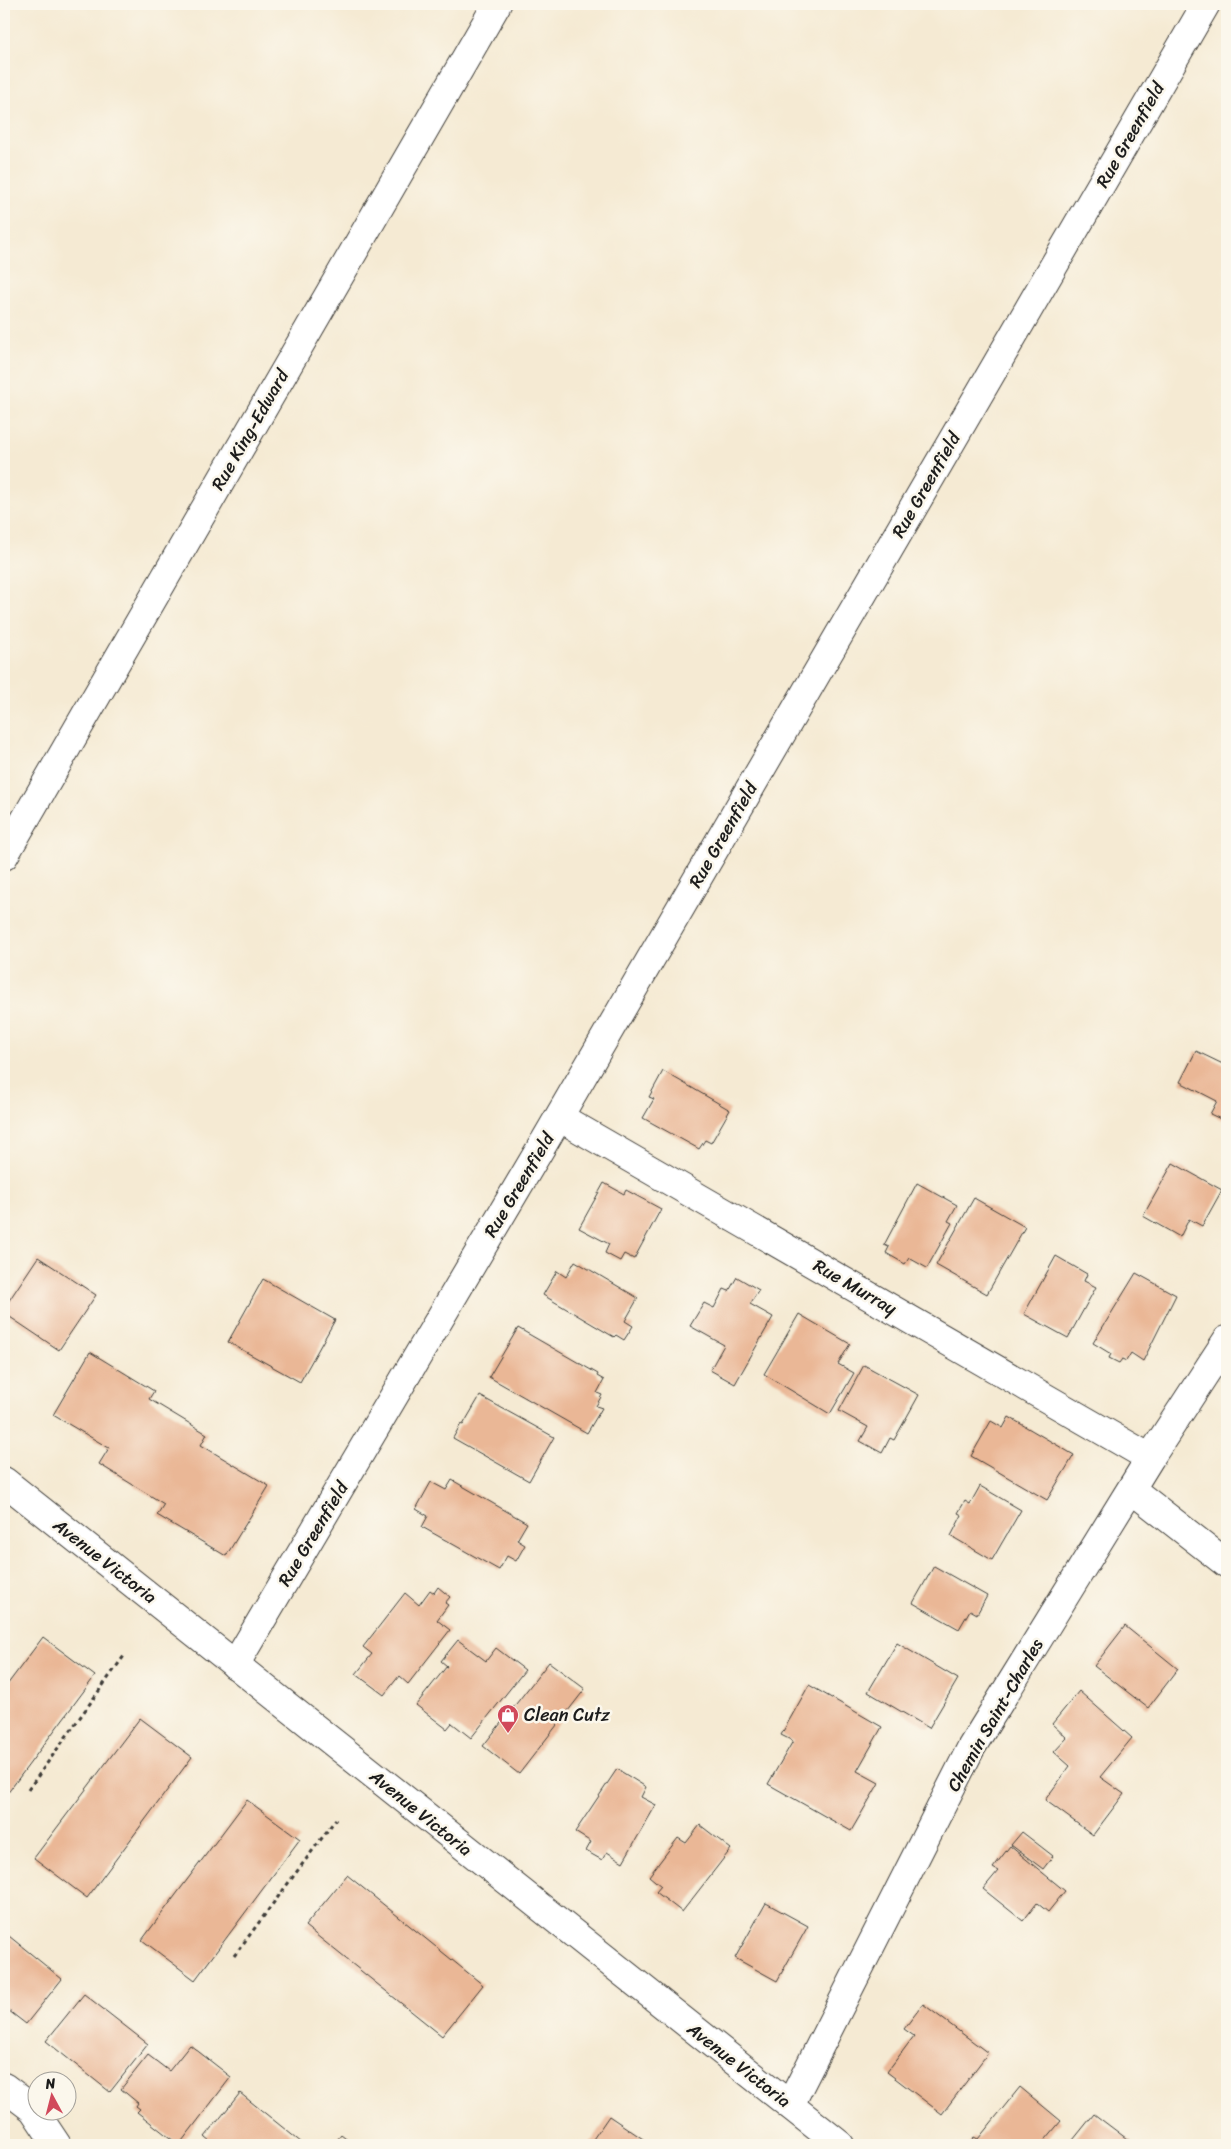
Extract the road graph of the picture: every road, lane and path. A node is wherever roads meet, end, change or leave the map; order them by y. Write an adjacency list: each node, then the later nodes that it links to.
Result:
1 (497, 4): 3 (street, Rue King-Edward)
2 (1206, 4): 4 (street, Rue Greenfield)
3 (4, 856)
4 (559, 1117): 6 (street, Rue Murray); 11 (street, Rue Greenfield)
5 (1227, 1340): 6 (street, Chemin Saint-Charles)
6 (1150, 1458): 8 (street, Chemin Saint-Charles)
7 (4, 1481): 11 (street, Avenue Victoria)
8 (1131, 1489): 9 (street); 16 (street, Chemin Saint-Charles)
9 (1227, 1564)
10 (124, 1656): 12 (path)
11 (235, 1665): 16 (street, Avenue Victoria)
12 (28, 1790)
13 (336, 1819): 14 (path)
14 (234, 1956)
15 (4, 2086): 17 (street)
16 (790, 2105): 18 (street, Avenue Victoria)
17 (57, 2145)
18 (840, 2145)

